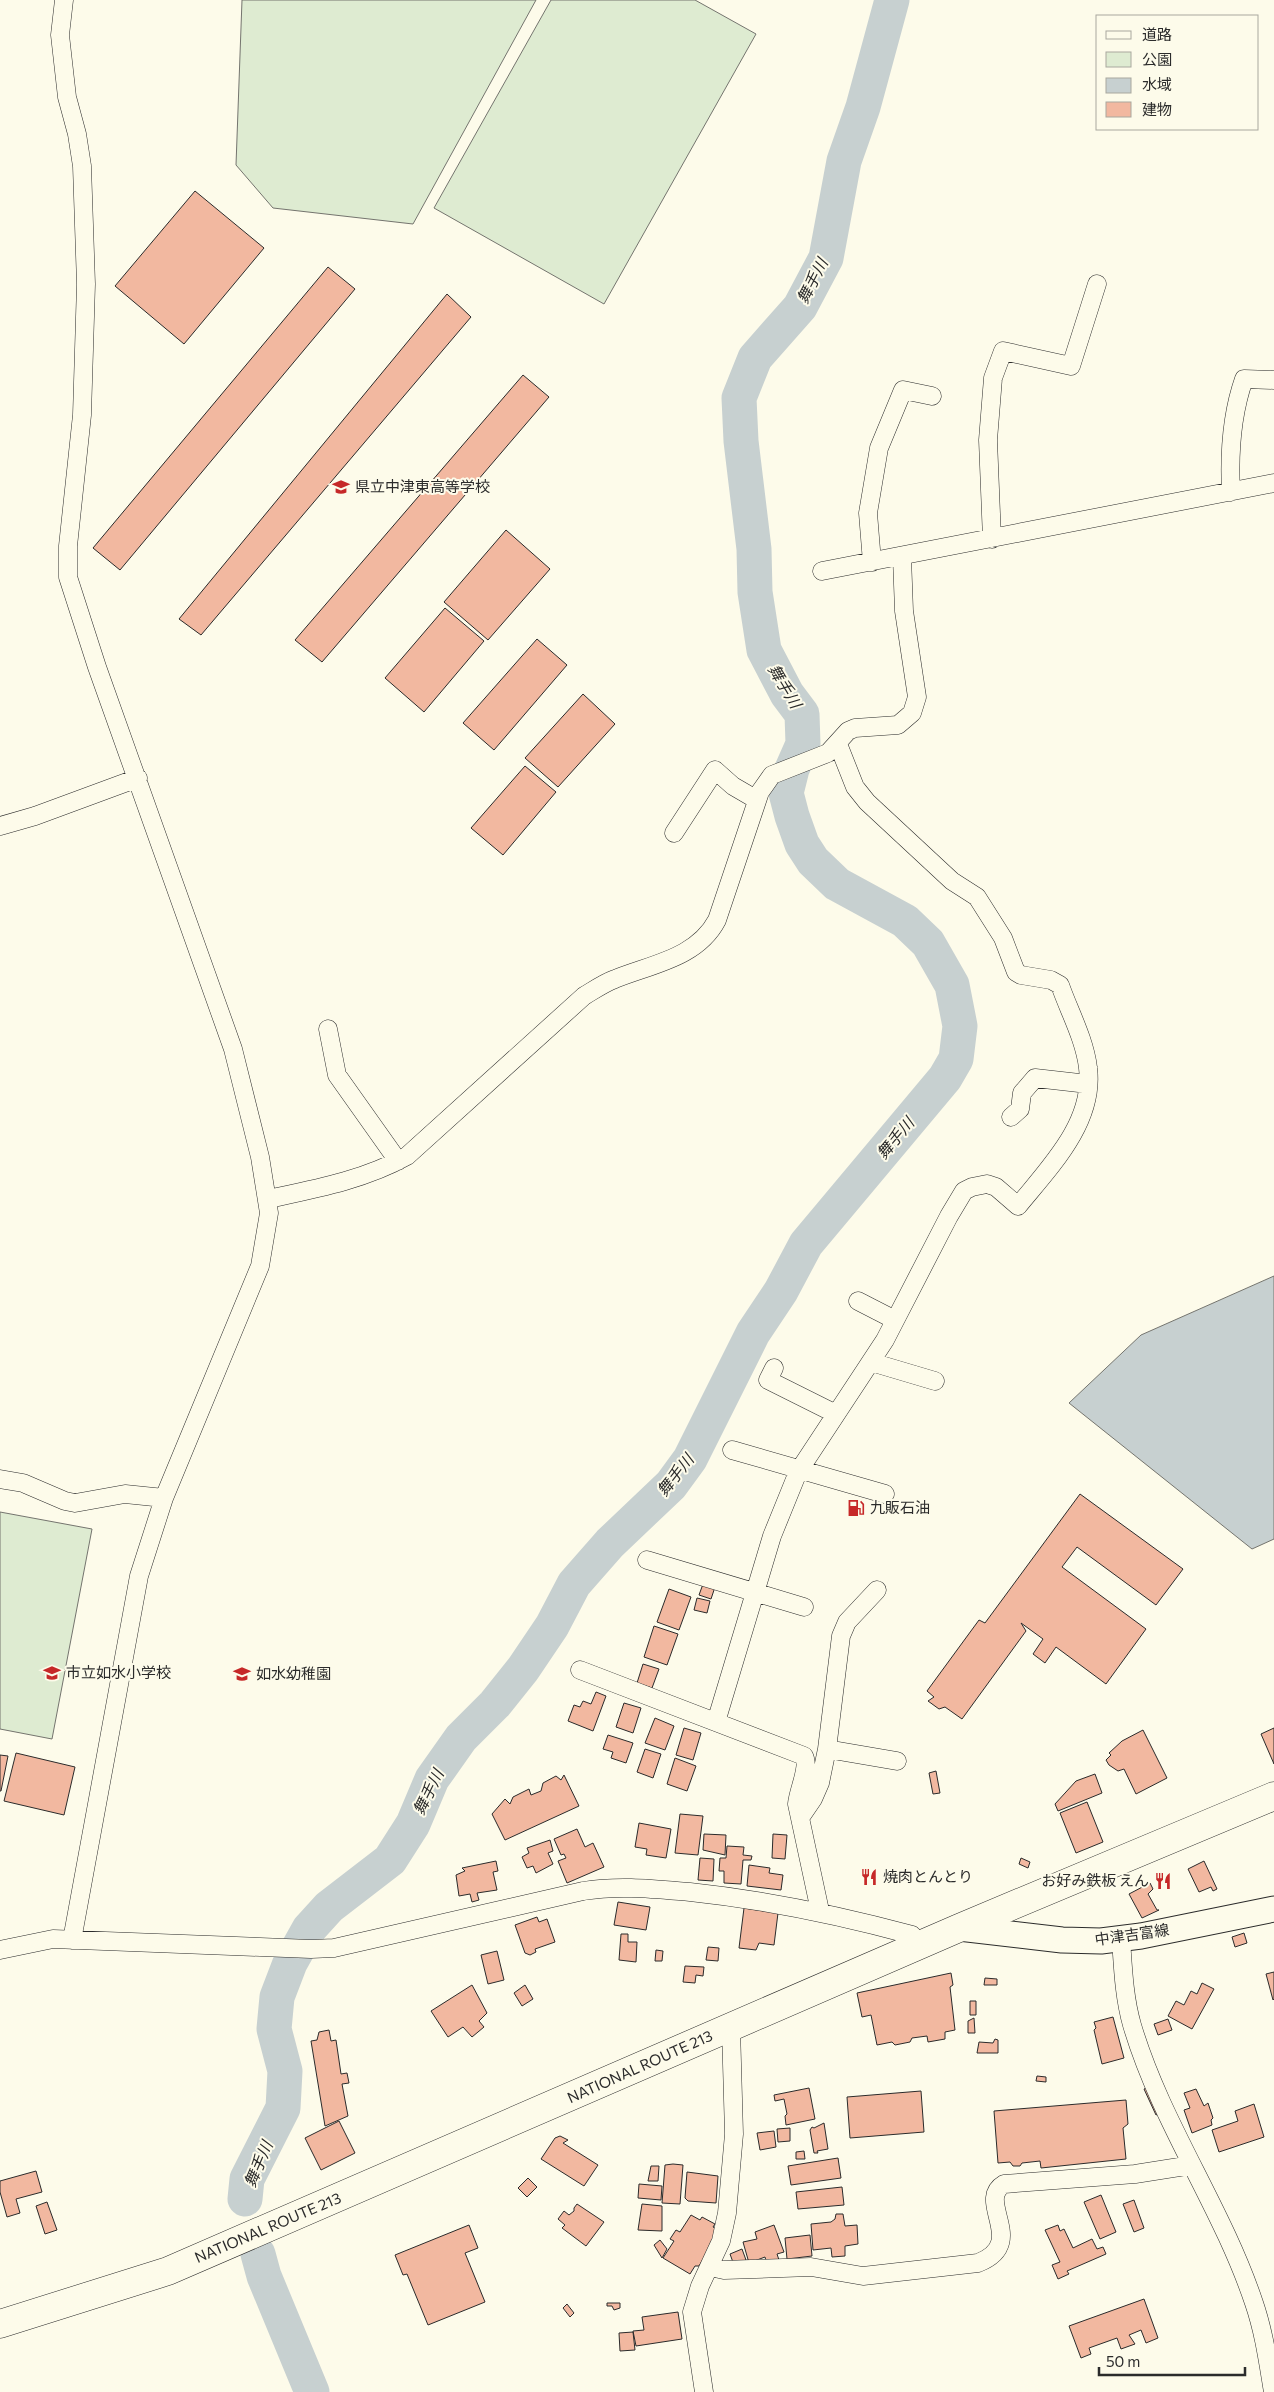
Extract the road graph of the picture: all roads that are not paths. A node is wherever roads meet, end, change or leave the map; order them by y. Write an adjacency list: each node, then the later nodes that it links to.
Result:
1 (64, 0): 12 (street)
2 (1097, 284): 7 (street)
3 (1274, 380): 6 (street)
4 (932, 396): 9 (street)
5 (1274, 483): 6 (street)
6 (1231, 492): 7 (street)
7 (992, 539): 8 (street)
8 (902, 557): 9 (street); 11 (street)
9 (872, 562): 10 (street)
10 (822, 571)
11 (838, 744): 13 (street); 17 (street)
12 (138, 778): 14 (street); 20 (street)
13 (757, 800): 15 (street); 19 (street)
14 (0, 826)
15 (674, 833)
16 (328, 1029): 19 (street)
17 (1088, 1084): 18 (street); 22 (street)
18 (1011, 1117)
19 (398, 1161): 20 (street)
20 (268, 1199): 31 (street)
21 (858, 1301): 22 (street)
22 (895, 1320): 23 (street)
23 (871, 1362): 25 (street); 26 (street)
24 (774, 1368): 26 (street)
25 (935, 1381)
26 (836, 1414): 28 (street)
27 (732, 1450): 28 (street)
28 (799, 1470): 30 (street); 34 (street)
29 (0, 1480): 31 (street)
30 (885, 1494)
31 (164, 1498): 46 (street)
32 (647, 1560): 34 (street)
33 (877, 1590): 38 (street)
34 (754, 1592): 35 (street); 37 (street)
35 (804, 1607)
36 (580, 1670): 37 (street)
37 (716, 1722): 41 (street)
38 (827, 1749): 39 (street); 41 (street)
39 (897, 1761)
40 (1274, 1796): 44 (highway, NATIONAL ROUTE 213)
41 (800, 1818): 43 (street)
42 (1274, 1909): 45 (main road, 中津吉富線)
43 (820, 1911): 46 (street); 47 (street)
44 (959, 1928): 45 (main road, 中津吉富線); 47 (highway, NATIONAL ROUTE 213)
45 (1121, 1939): 50 (street)
46 (72, 1940): 48 (street)
47 (922, 1945): 49 (highway, NATIONAL ROUTE 213)
48 (0, 1950)
49 (731, 2028): 51 (street); 52 (highway, NATIONAL ROUTE 213)
50 (1192, 2165): 51 (street); 54 (street)
51 (710, 2267): 53 (street)
52 (0, 2324)
53 (704, 2392)
54 (1273, 2392)

